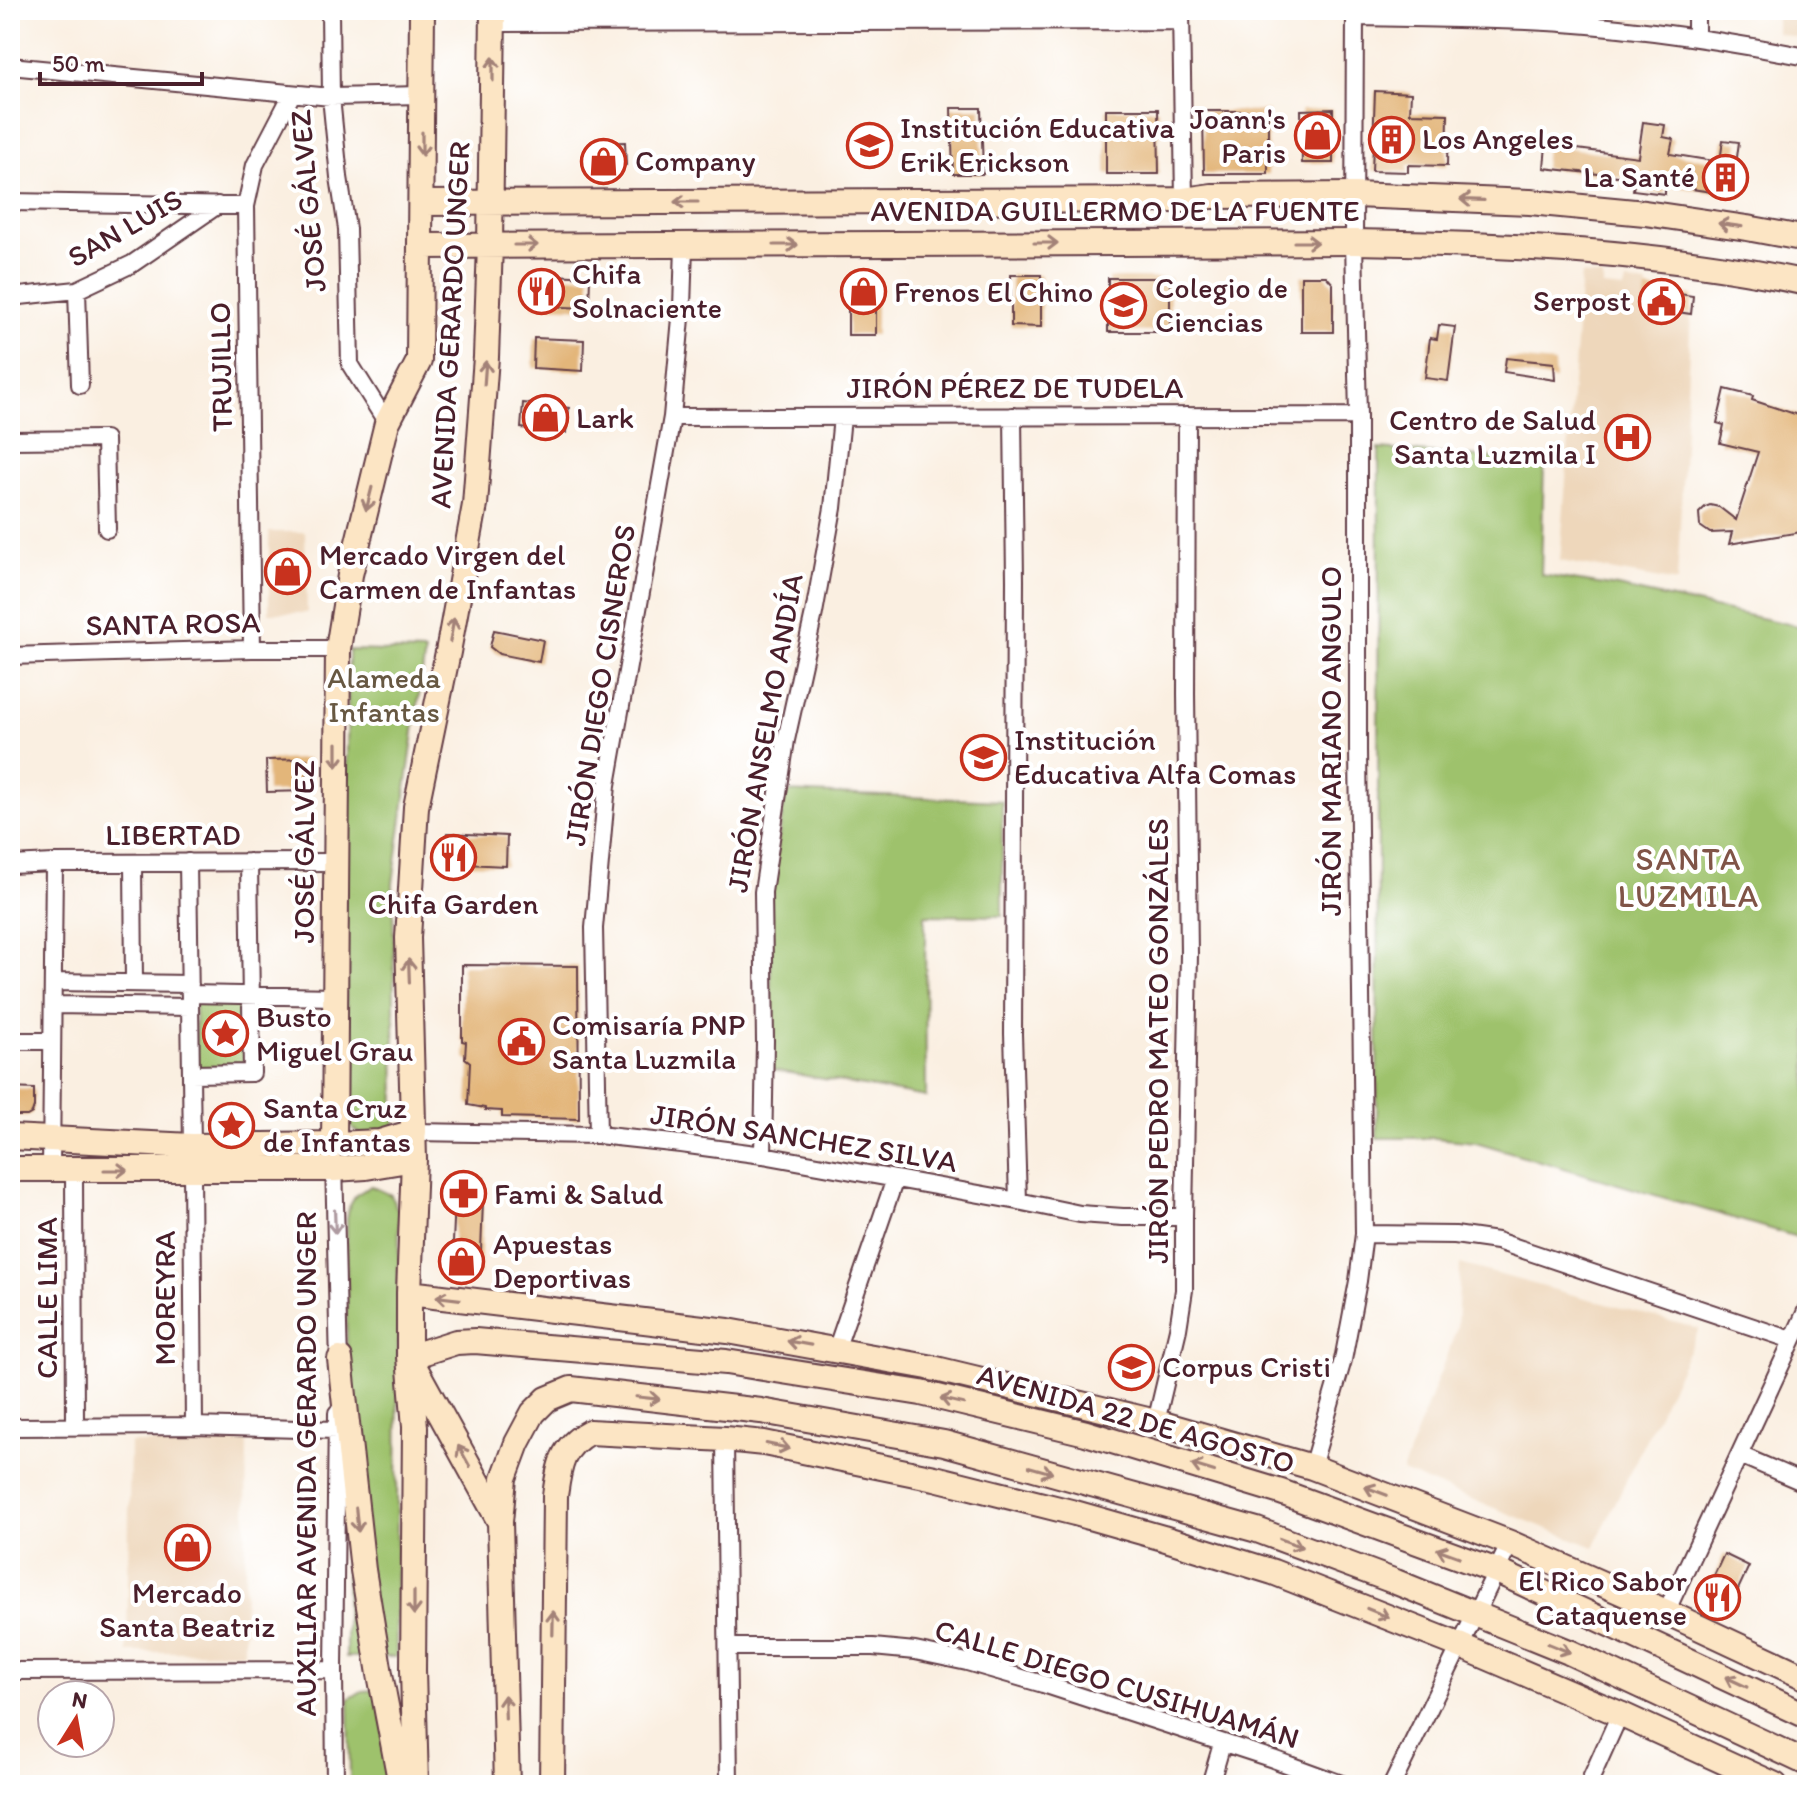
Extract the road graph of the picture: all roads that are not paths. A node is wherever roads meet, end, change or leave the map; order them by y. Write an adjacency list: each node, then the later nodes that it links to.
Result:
1 (330, 10): 16 (street, JOSÉ GÁLVEZ)
2 (422, 10): 15 (main road)
3 (1696, 10): 11 (street)
4 (1355, 14): 10 (street); 17 (street, JIRÓN MARIANO ANGULO)
5 (493, 16): 6 (street); 21 (main road, AVENIDA GERARDO UNGER, one-way to 5)
6 (681, 16): 7 (street)
7 (849, 16): 8 (street)
8 (1011, 16): 9 (street)
9 (1181, 16): 18 (street)
10 (1529, 16): 11 (street)
11 (1696, 38): 12 (street)
12 (1807, 57)
13 (10, 66): 14 (street)
14 (292, 94): 16 (street); 23 (street, TRUJILLO)
15 (422, 95): 16 (street); 20 (main road, one-way to 20)
16 (331, 97): 38 (street, JOSÉ GÁLVEZ)
17 (1354, 195): 18 (main road, AVENIDA GUILLERMO DE LA FUENTE); 24 (main road, AVENIDA GUILLERMO DE LA FUENTE, one-way to 17); 25 (street, JIRÓN MARIANO ANGULO)
18 (1184, 200): 21 (main road, AVENIDA GUILLERMO DE LA FUENTE, one-way to 21)
19 (10, 202): 22 (street)
20 (421, 203): 21 (main road, AVENIDA GUILLERMO DE LA FUENTE); 27 (main road)
21 (491, 203): 26 (main road, AVENIDA GERARDO UNGER)
22 (218, 205): 23 (street); 30 (street, SAN LUIS)
23 (246, 206): 41 (street, TRUJILLO)
24 (1807, 239)
25 (1354, 242): 28 (main road, AVENIDA GUILLERMO DE LA FUENTE, one-way to 25); 29 (main road, AVENIDA GUILLERMO DE LA FUENTE); 35 (street, JIRÓN MARIANO ANGULO)
26 (490, 245): 27 (main road, AVENIDA GUILLERMO DE LA FUENTE); 28 (main road, AVENIDA GUILLERMO DE LA FUENTE, one-way to 28); 59 (main road, AVENIDA GERARDO UNGER, one-way to 26)
27 (420, 246): 38 (main road, JOSÉ GÁLVEZ)
28 (684, 246): 36 (street, JIRÓN DIEGO CISNEROS)
29 (1807, 283)
30 (77, 290): 31 (street, SAN LUIS); 32 (street)
31 (10, 297)
32 (80, 385)
33 (1013, 416): 34 (street, JIRÓN PÉREZ DE TUDELA); 37 (street, JIRÓN PÉREZ DE TUDELA); 71 (street)
34 (1187, 416): 35 (street, JIRÓN PÉREZ DE TUDELA); 72 (street, JIRÓN PEDRO MATEO GONZÁLES)
35 (1358, 416): 73 (street, JIRÓN MARIANO ANGULO)
36 (672, 417): 37 (street, JIRÓN PÉREZ DE TUDELA); 60 (street, JIRÓN DIEGO CISNEROS)
37 (842, 417): 64 (street, JIRÓN ANSELMO ANDÍA)
38 (387, 423): 42 (main road, JOSÉ GÁLVEZ, one-way to 42)
39 (10, 440): 40 (street)
40 (107, 529)
41 (252, 649): 42 (street, SANTA ROSA); 43 (street, SANTA ROSA)
42 (338, 649): 46 (main road, JOSÉ GÁLVEZ, one-way to 46)
43 (10, 656)
44 (188, 862): 45 (street, LIBERTAD); 48 (street, LIBERTAD); 52 (street, MOREYRA)
45 (249, 862): 46 (street, LIBERTAD); 53 (street)
46 (336, 862): 54 (main road, JOSÉ GÁLVEZ)
47 (54, 863): 48 (street, LIBERTAD); 49 (street, LIBERTAD); 50 (street, CALLE LIMA)
48 (133, 863): 51 (street)
49 (10, 865)
50 (53, 982): 51 (street); 55 (street, CALLE LIMA)
51 (134, 983): 52 (street)
52 (190, 995): 53 (street); 55 (street); 58 (street, MOREYRA)
53 (251, 995): 54 (street); 58 (street)
54 (335, 997): 63 (main road, JOSÉ GÁLVEZ)
55 (53, 1005): 57 (street, CALLE LIMA)
56 (10, 1041): 57 (street)
57 (52, 1041): 62 (street, CALLE LIMA)
58 (191, 1074): 65 (street, MOREYRA)
59 (414, 1132): 60 (street, JIRÓN SANCHEZ SILVA); 63 (main road); 66 (main road, AVENIDA GERARDO UNGER)
60 (598, 1135): 64 (street, JIRÓN SANCHEZ SILVA)
61 (10, 1137): 62 (main road)
62 (51, 1138): 65 (main road); 69 (street, CALLE LIMA)
63 (334, 1144): 65 (main road); 68 (street, AUXILIAR AVENIDA GERARDO UNGER)
64 (763, 1155): 70 (street, JIRÓN SANCHEZ SILVA)
65 (192, 1158): 68 (main road); 69 (main road, one-way to 65); 84 (street, MOREYRA)
66 (414, 1159): 68 (main road); 74 (main road, AVENIDA GERARDO UNGER)
67 (10, 1169): 69 (main road)
68 (334, 1169): 81 (street, AUXILIAR AVENIDA GERARDO UNGER, one-way to 81)
69 (63, 1170): 83 (street, CALLE LIMA)
70 (895, 1179): 71 (street, JIRÓN SANCHEZ SILVA); 78 (street)
71 (1018, 1201): 72 (street, JIRÓN SANCHEZ SILVA)
72 (1184, 1217): 82 (street, JIRÓN PEDRO MATEO GONZÁLES)
73 (1364, 1234): 77 (street); 89 (street, JIRÓN MARIANO ANGULO)
74 (409, 1293): 75 (main road, AVENIDA 22 DE AGOSTO, one-way to 74); 79 (main road, AVENIDA GERARDO UNGER)
75 (543, 1309): 78 (main road, AVENIDA 22 DE AGOSTO, one-way to 75); 80 (main road)
76 (1807, 1309): 77 (street)
77 (1792, 1340): 88 (street)
78 (836, 1350): 82 (main road, AVENIDA 22 DE AGOSTO)
79 (409, 1357): 80 (main road, AVENIDA 22 DE AGOSTO); 91 (main road, AVENIDA GERARDO UNGER, one-way to 79); 107 (main road, AVENIDA GERARDO UNGER, one-way to 107)
80 (670, 1357): 93 (main road, AVENIDA 22 DE AGOSTO, one-way to 80)
81 (340, 1359): 86 (street, AUXILIAR AVENIDA GERARDO UNGER); 106 (main road, one-way to 106)
82 (1156, 1422): 89 (main road, AVENIDA 22 DE AGOSTO)
83 (75, 1426): 84 (street); 85 (street)
84 (194, 1426): 86 (street)
85 (10, 1427)
86 (336, 1430): 98 (street, AUXILIAR AVENIDA GERARDO UNGER)
87 (725, 1439): 96 (main road, one-way to 96); 97 (street); 109 (main road, one-way to 87)
88 (1740, 1455): 90 (street); 94 (street)
89 (1312, 1467): 92 (main road, AVENIDA 22 DE AGOSTO, one-way to 89)
90 (1807, 1484)
91 (500, 1522): 95 (main road, one-way to 95); 108 (main road, AVENIDA GERARDO UNGER, one-way to 91)
92 (1510, 1543): 93 (street); 94 (main road, AVENIDA 22 DE AGOSTO)
93 (1497, 1571): 95 (street); 102 (main road, AVENIDA 22 DE AGOSTO, one-way to 93)
94 (1666, 1612): 100 (main road, AVENIDA 22 DE AGOSTO)
95 (1477, 1615): 96 (street); 104 (main road, one-way to 104)
96 (1461, 1646): 101 (main road); 113 (street)
97 (728, 1647): 103 (street, CALLE DIEGO CUSIHUAMÁN); 110 (street)
98 (334, 1670): 99 (street); 105 (street, AUXILIAR AVENIDA GERARDO UNGER)
99 (10, 1671)
100 (1807, 1678)
101 (1620, 1714): 114 (street); 115 (main road)
102 (1807, 1716)
103 (1222, 1744): 111 (street); 112 (street, CALLE DIEGO CUSIHUAMÁN)
104 (1807, 1763)
105 (335, 1785)
106 (401, 1785)
107 (416, 1785)
108 (507, 1785)
109 (552, 1785)
110 (729, 1785)
111 (1210, 1785)
112 (1344, 1785)
113 (1392, 1785)
114 (1588, 1785)
115 (1775, 1785)

